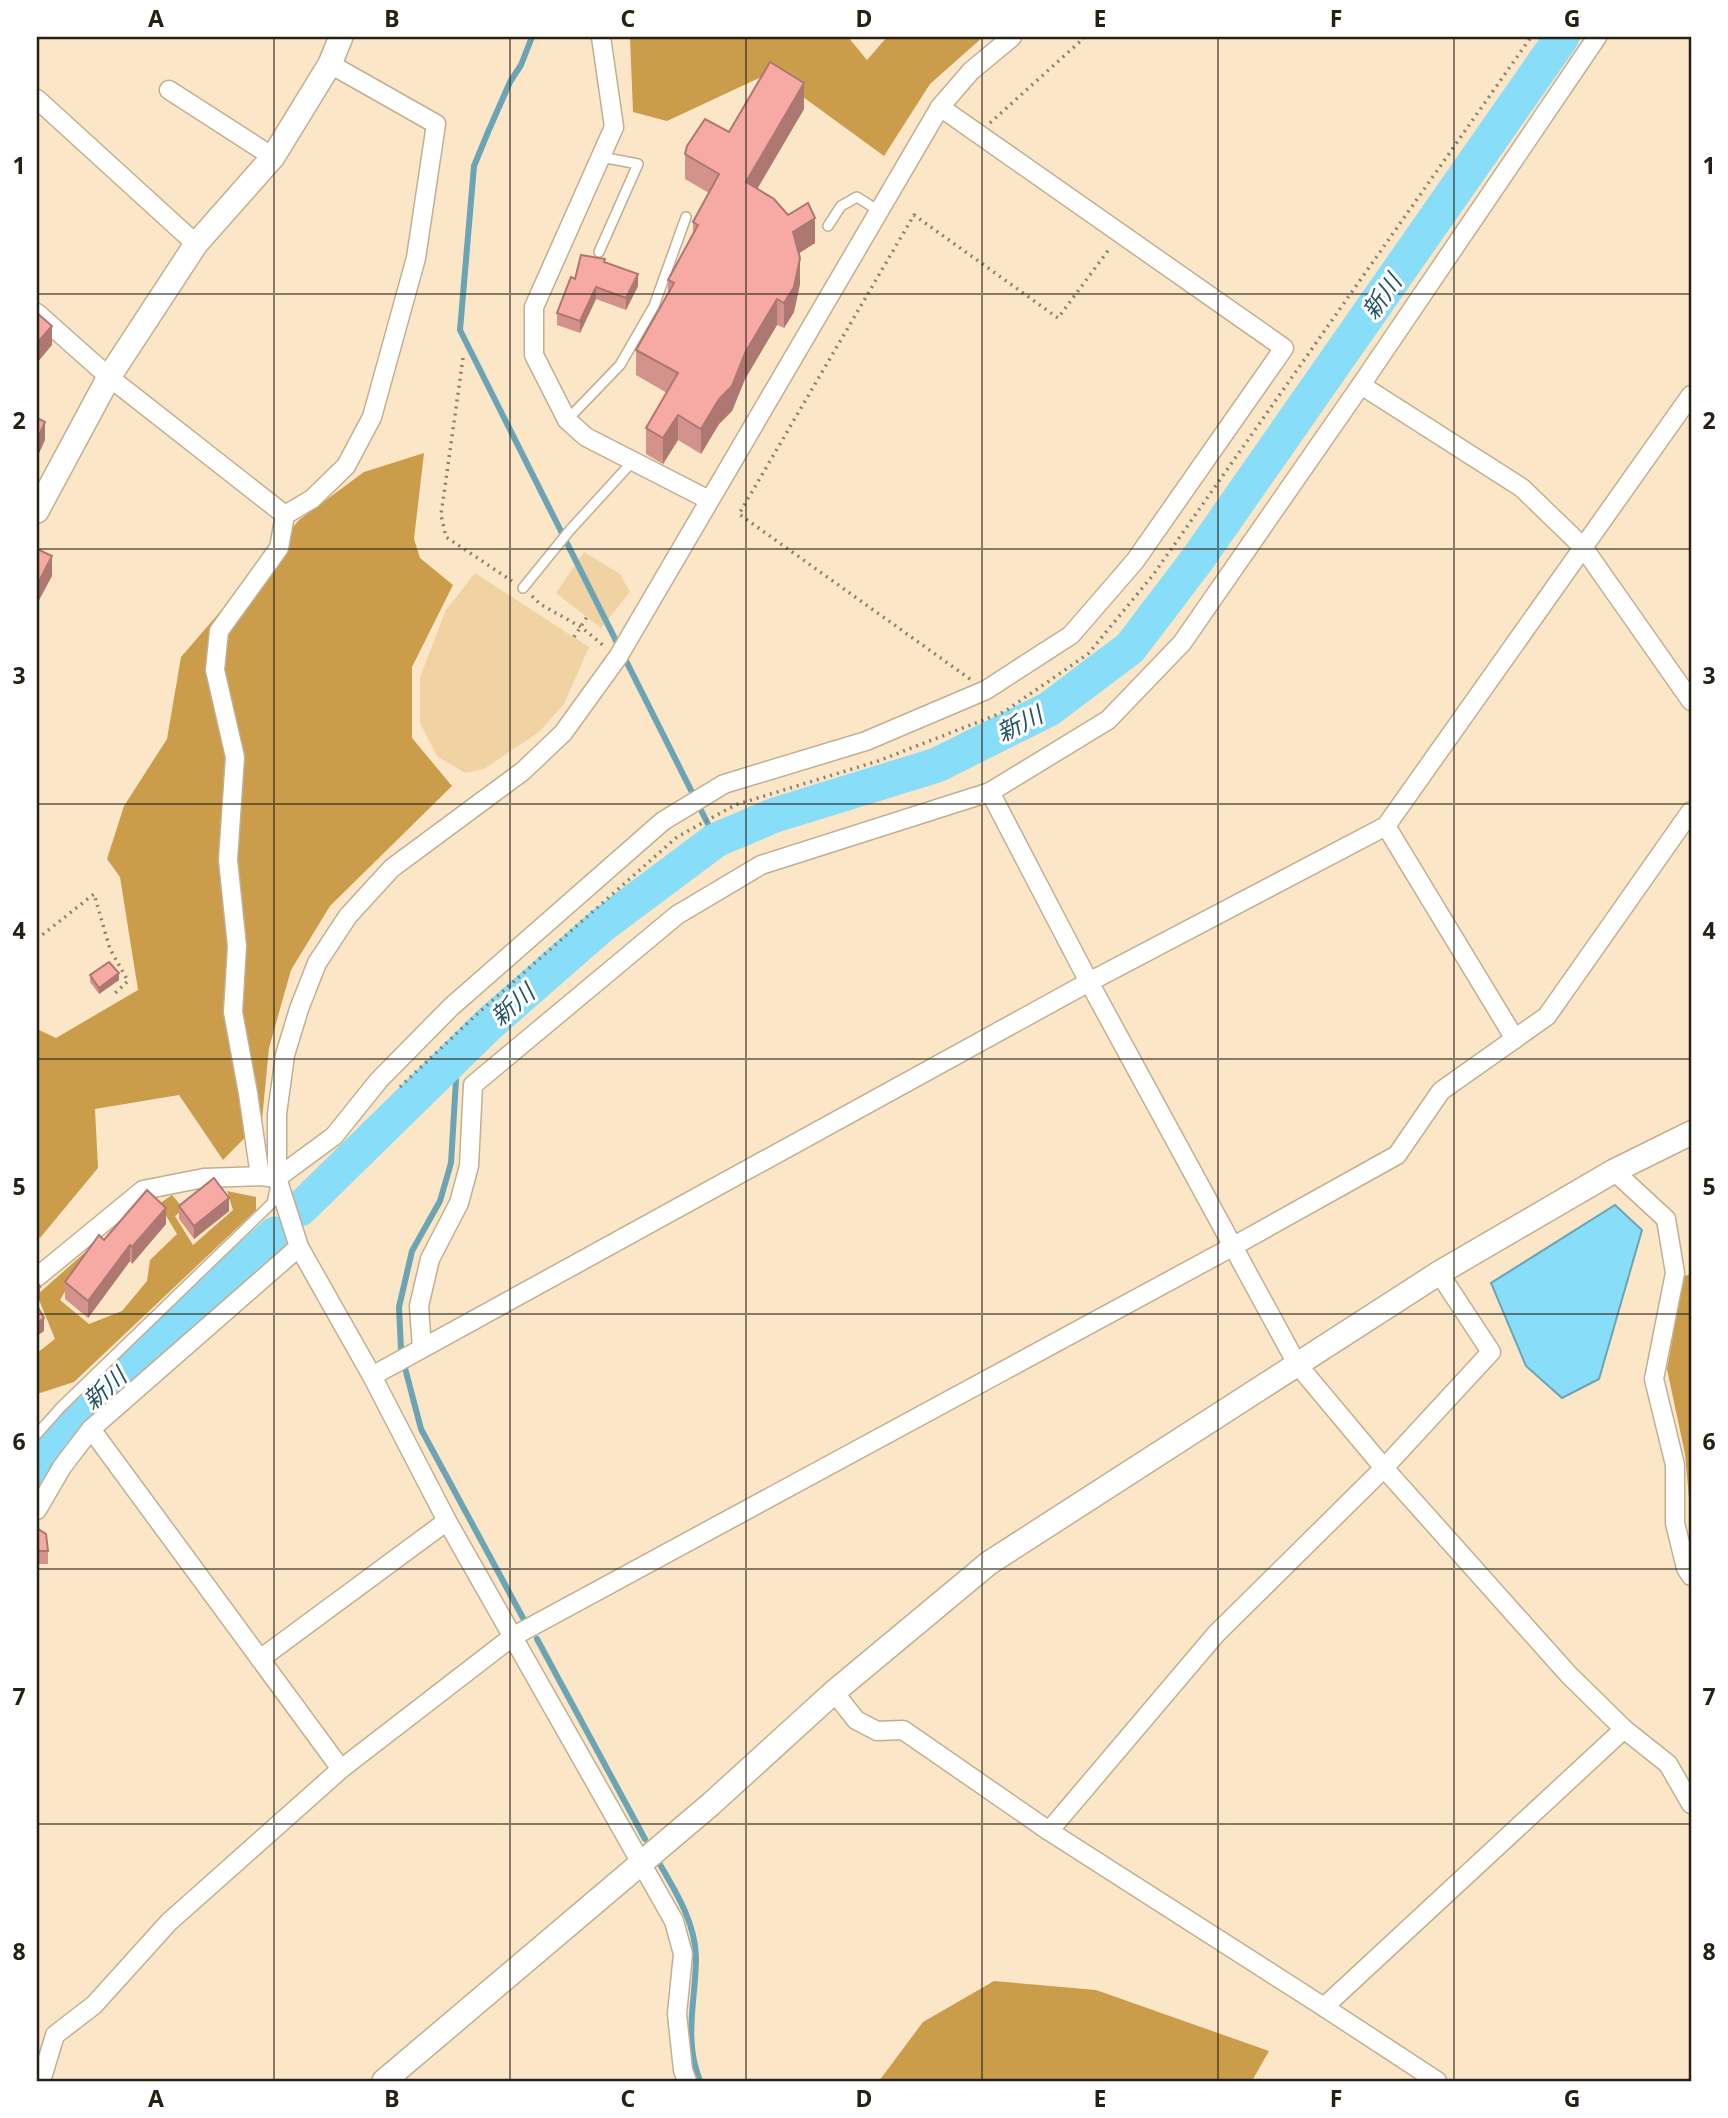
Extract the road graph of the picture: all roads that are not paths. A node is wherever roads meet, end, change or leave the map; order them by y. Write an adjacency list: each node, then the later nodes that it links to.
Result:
1 (341, 37): 5 (street)
2 (601, 37): 10 (street)
3 (1012, 37): 8 (street)
4 (1597, 37): 18 (street)
5 (330, 64): 9 (street); 24 (street)
6 (169, 90): 9 (street)
7 (37, 99): 14 (street)
8 (940, 107): 11 (street); 35 (street)
9 (273, 157): 14 (street)
10 (601, 157): 15 (lane); 20 (street)
11 (879, 211): 13 (lane); 22 (street)
12 (686, 217): 20 (lane)
13 (828, 226)
14 (196, 244): 17 (street)
15 (599, 252)
16 (37, 313): 17 (street)
17 (109, 377): 23 (street); 24 (street)
18 (1361, 385): 25 (street); 28 (street)
19 (1691, 395): 25 (street)
20 (567, 419): 21 (street)
21 (633, 461): 22 (street); 26 (lane)
22 (709, 500): 35 (street)
23 (37, 511)
24 (285, 515): 35 (street)
25 (1583, 547): 27 (street); 30 (street)
26 (523, 588)
27 (1691, 701)
28 (990, 792): 31 (street); 40 (street)
29 (1691, 811): 32 (street)
30 (1386, 826): 31 (street); 32 (street)
31 (1089, 982): 37 (street); 40 (street)
32 (1515, 1039): 37 (street)
33 (1691, 1133): 34 (street)
34 (1614, 1171): 38 (street); 48 (street)
35 (268, 1177): 36 (street); 39 (street); 44 (lane)
36 (299, 1247): 42 (street); 43 (street)
37 (1232, 1247): 41 (street); 49 (street)
38 (1439, 1273): 41 (street); 45 (street)
39 (37, 1277)
40 (422, 1348): 42 (street)
41 (1297, 1364): 45 (street); 51 (street)
42 (372, 1376): 47 (street)
43 (91, 1430): 46 (street); 50 (street)
44 (37, 1434)
45 (1384, 1468): 52 (street); 55 (street)
46 (37, 1510)
47 (447, 1521): 49 (street); 50 (street)
48 (1691, 1576)
49 (512, 1637): 53 (street); 56 (street)
50 (260, 1658): 53 (street)
51 (834, 1692): 55 (street); 56 (street)
52 (1624, 1729): 54 (street); 57 (street)
53 (341, 1769): 58 (street)
54 (1691, 1804)
55 (1049, 1831): 57 (street)
56 (641, 1864): 59 (street); 60 (street)
57 (1324, 2007): 61 (street)
58 (41, 2081)
59 (384, 2081)
60 (687, 2081)
61 (1437, 2081)

